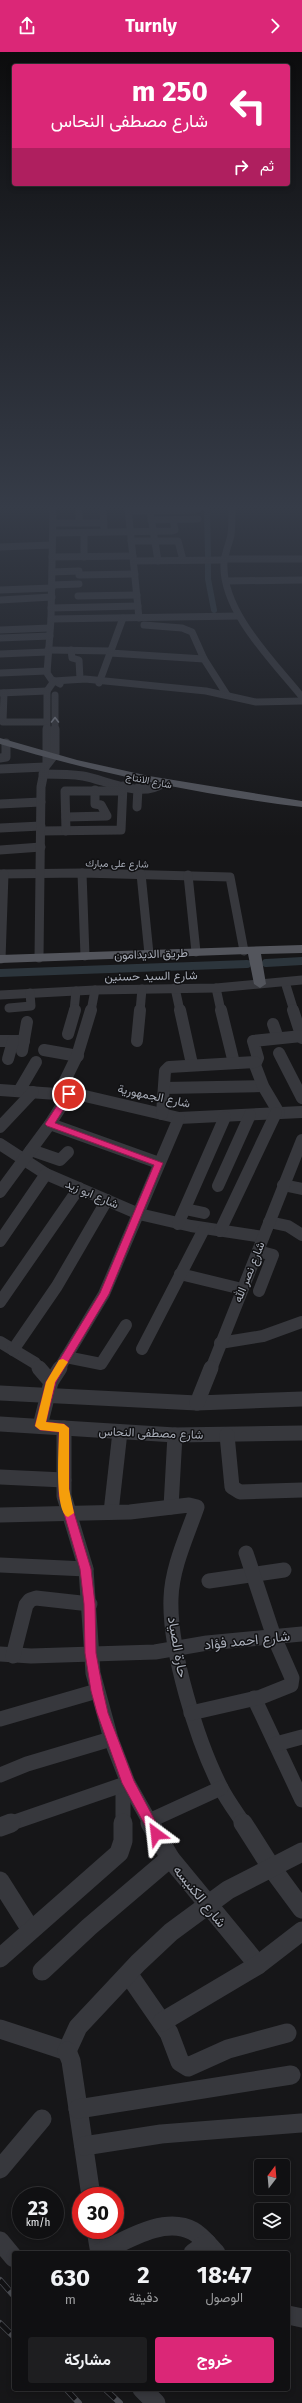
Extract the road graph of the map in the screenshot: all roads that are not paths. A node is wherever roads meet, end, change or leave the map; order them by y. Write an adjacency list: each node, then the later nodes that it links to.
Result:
1 (139, 618): 2 (street); 5 (street)
2 (153, 618)
3 (240, 618): 23 (street)
4 (51, 619): 5 (street); 6 (street)
5 (122, 620): 12 (street); 14 (street)
6 (50, 628): 7 (street); 8 (street)
7 (0, 630)
8 (50, 636): 9 (street); 11 (street)
9 (0, 638)
10 (71, 650): 11 (street); 12 (street); 17 (street)
11 (48, 651): 13 (street); 15 (street)
12 (111, 652): 14 (street); 18 (street)
13 (0, 654)
14 (204, 659): 22 (street)
15 (47, 671): 16 (street); 19 (street)
16 (0, 673)
17 (80, 679): 18 (street); 19 (street)
18 (102, 682): 19 (street); 22 (street)
19 (57, 683): 20 (street); 28 (street, one-way to 19)
20 (47, 691): 21 (street); 25 (street)
21 (2, 693): 25 (street)
22 (227, 695): 24 (street)
23 (302, 697)
24 (302, 701)
25 (46, 722): 28 (street)
26 (2, 740): 27 (street); 28 (main road, شارع الانتاج)
27 (0, 758)
28 (48, 760): 29 (street); 30 (main road, شارع الانتاج); 31 (street); 34 (main road, شارع الانتاج); 35 (street)
29 (0, 769)
30 (163, 783): 32 (street); 37 (main road, شارع الانتاج)
31 (123, 788): 32 (street); 33 (street); 42 (street)
32 (138, 788): 38 (street)
33 (95, 790): 39 (street); 39 (street)
34 (302, 800)
35 (41, 802): 36 (street); 41 (street)
36 (0, 804)
37 (302, 804)
38 (137, 807)
39 (66, 817): 42 (street)
40 (0, 828): 41 (street)
41 (41, 829): 42 (street); 43 (street)
42 (66, 831)
43 (41, 847): 44 (street); 45 (street)
44 (0, 850)
45 (40, 872): 46 (street, شارع على مبارك); 47 (street, شارع على مبارك); 55 (street)
46 (82, 873): 48 (street, شارع على مبارك); 54 (street)
47 (2, 874): 56 (street)
48 (141, 874): 49 (street, شارع على مبارك); 53 (street)
49 (188, 875): 51 (street, شارع على مبارك); 52 (street)
50 (302, 949): 51 (main road, طريق الديدامون)
51 (249, 951): 52 (main road, طريق الديدامون); 59 (main road)
52 (196, 952): 53 (main road, طريق الديدامون)
53 (149, 954): 54 (main road, طريق الديدامون)
54 (85, 956): 55 (main road, طريق الديدامون)
55 (39, 958): 56 (main road, طريق الديدامون)
56 (0, 959)
57 (285, 982): 58 (street, شارع السيد حسنين); 59 (street, شارع السيد حسنين); 71 (street)
58 (301, 983)
59 (260, 984): 61 (street, شارع السيد حسنين)
60 (175, 988): 61 (street, شارع السيد حسنين); 62 (street, شارع السيد حسنين); 83 (street)
61 (216, 988): 82 (street)
62 (142, 989): 63 (street, شارع السيد حسنين); 74 (street)
63 (95, 990): 64 (street, شارع السيد حسنين); 78 (street)
64 (76, 991): 65 (street, شارع السيد حسنين); 70 (street)
65 (30, 993): 66 (street, شارع السيد حسنين); 67 (street)
66 (0, 995)
67 (10, 1008)
68 (27, 1022): 75 (street)
69 (273, 1024): 72 (street)
70 (68, 1034)
71 (302, 1036): 72 (street)
72 (278, 1038): 81 (street)
73 (0, 1041): 75 (street)
74 (137, 1041)
75 (20, 1044): 79 (street)
76 (44, 1050): 78 (street)
77 (279, 1053): 90 (street)
78 (78, 1056): 89 (street)
79 (8, 1059)
80 (36, 1062): 87 (street)
81 (255, 1062): 82 (street); 84 (street)
82 (234, 1063): 83 (street)
83 (192, 1064): 85 (street)
84 (263, 1086): 85 (street); 92 (street)
85 (164, 1088): 93 (street)
86 (0, 1090): 87 (street, شارع الجمهورية)
87 (19, 1091): 88 (street, شارع الجمهورية)
88 (33, 1092): 89 (street, شارع الجمهورية); 98 (street)
89 (64, 1094): 93 (street, شارع الجمهورية); 97 (street)
90 (302, 1098)
91 (302, 1112): 92 (street, شارع الجمهورية)
92 (278, 1113): 94 (street, شارع الجمهورية); 118 (street)
93 (162, 1114): 96 (street, شارع الجمهورية)
94 (250, 1115): 95 (street, شارع الجمهورية); 107 (street)
95 (225, 1116): 96 (street, شارع الجمهورية); 112 (street)
96 (179, 1118): 103 (street)
97 (50, 1124): 102 (street); 103 (street)
98 (0, 1127)
99 (301, 1143): 106 (street, شارع نصر الله)
100 (0, 1144): 102 (street, شارع ابو زيد)
101 (68, 1152): 102 (street)
102 (27, 1154): 104 (street, شارع ابو زيد); 105 (street)
103 (159, 1163): 114 (street)
104 (46, 1174): 108 (street, شارع ابو زيد); 121 (street)
105 (4, 1180): 110 (street)
106 (283, 1185): 109 (street); 115 (street, شارع نصر الله)
107 (218, 1186)
108 (79, 1188): 111 (street, شارع ابو زيد); 126 (street)
109 (302, 1189)
110 (0, 1192)
111 (107, 1200): 114 (street, شارع ابو زيد); 132 (street)
112 (185, 1209): 113 (street); 116 (street)
113 (204, 1213)
114 (139, 1214): 116 (street, شارع ابو زيد); 133 (street)
115 (269, 1222): 119 (street); 120 (street, شارع نصر الله)
116 (178, 1224): 117 (street, شارع ابو زيد)
117 (204, 1229): 118 (street, شارع ابو زيد); 123 (street)
118 (220, 1230): 120 (street, شارع ابو زيد)
119 (302, 1236)
120 (263, 1237): 122 (street, شارع نصر الله)
121 (0, 1241)
122 (258, 1251): 124 (street, شارع نصر الله); 125 (street)
123 (180, 1274): 124 (street); 131 (street)
124 (242, 1289): 130 (street, شارع نصر الله)
125 (259, 1291)
126 (0, 1302)
127 (302, 1322): 130 (street)
128 (126, 1325): 133 (street)
129 (0, 1342): 132 (street)
130 (220, 1343): 137 (street, شارع نصر الله)
131 (142, 1349)
132 (13, 1350): 134 (street)
133 (66, 1357): 134 (street)
134 (50, 1388): 135 (street); 137 (street); 139 (street)
135 (0, 1392)
136 (302, 1400): 137 (street)
137 (197, 1403)
138 (0, 1424): 139 (street, شارع مصطفى النحاس)
139 (40, 1426): 140 (street, شارع مصطفى النحاس)
140 (64, 1428): 141 (street, شارع مصطفى النحاس); 146 (street, شارع الكنيسه)
141 (120, 1432): 143 (street, شارع مصطفى النحاس); 150 (street)
142 (302, 1433): 144 (street, شارع مصطفى النحاس)
143 (175, 1435): 144 (street, شارع مصطفى النحاس); 148 (street)
144 (227, 1435): 147 (street)
145 (0, 1477): 146 (street)
146 (64, 1480): 149 (street, شارع الكنيسه)
147 (302, 1490)
148 (171, 1507): 150 (street, حارة الصياد); 161 (street, حارة الصياد)
149 (68, 1512): 150 (street, حارة الصياد); 151 (street, حارة الصياد); 154 (street, شارع الكنيسه)
150 (111, 1512)
151 (0, 1515)
152 (246, 1553): 156 (street)
153 (0, 1565): 154 (street)
154 (86, 1569): 158 (street, شارع الكنيسه)
155 (284, 1570): 156 (street)
156 (253, 1575): 157 (street); 160 (street)
157 (209, 1581)
158 (90, 1604): 162 (street, شارع الكنيسه); 163 (street)
159 (302, 1634): 160 (street, شارع احمد فؤاد)
160 (274, 1637): 161 (street, شارع احمد فؤاد); 165 (street)
161 (176, 1650): 162 (street, شارع احمد فؤاد); 166 (street, حارة الصياد)
162 (90, 1653): 163 (street, شارع احمد فؤاد); 164 (street, شارع الكنيسه)
163 (6, 1655)
164 (97, 1691): 167 (street); 169 (street, شارع الكنيسه)
165 (254, 1698): 166 (street); 170 (street)
166 (191, 1713): 173 (street, حارة الصياد)
167 (0, 1719)
168 (302, 1737): 170 (street)
169 (111, 1739): 171 (street); 172 (street, شارع الكنيسه)
170 (276, 1744): 174 (street)
171 (0, 1775)
172 (126, 1784): 175 (street, شارع الكنيسه); 176 (street); 183 (street)
173 (221, 1788): 175 (street); 179 (street, حارة الصياد)
174 (302, 1800)
175 (149, 1821): 178 (street, شارع الكنيسه)
176 (0, 1827)
177 (302, 1852): 179 (street)
178 (170, 1858): 181 (street, شارع الكنيسه); 187 (street)
179 (271, 1867): 181 (street); 182 (street, حارة الصياد)
180 (0, 1882): 183 (street)
181 (206, 1904): 186 (street, شارع الكنيسه); 188 (street)
182 (302, 1909)
183 (31, 1930): 185 (street)
184 (302, 1931): 186 (street)
185 (0, 1958)
186 (258, 1965): 189 (street)
187 (42, 1971)
188 (129, 1975): 189 (street); 192 (street)
189 (162, 2022): 191 (street)
190 (0, 2029): 192 (street)
191 (287, 2033)
192 (67, 2051): 194 (street)
193 (291, 2076): 194 (street)
194 (78, 2109): 197 (street)
195 (42, 2119): 198 (street)
196 (301, 2123): 197 (street)
197 (84, 2146): 199 (street)
198 (0, 2169)
199 (90, 2187)
200 (97, 2239): 203 (street)
201 (0, 2241): 205 (street)
202 (205, 2250): 204 (street)
203 (99, 2251)
204 (104, 2251)
205 (12, 2256)
206 (290, 2315): 207 (street)
207 (302, 2318)

